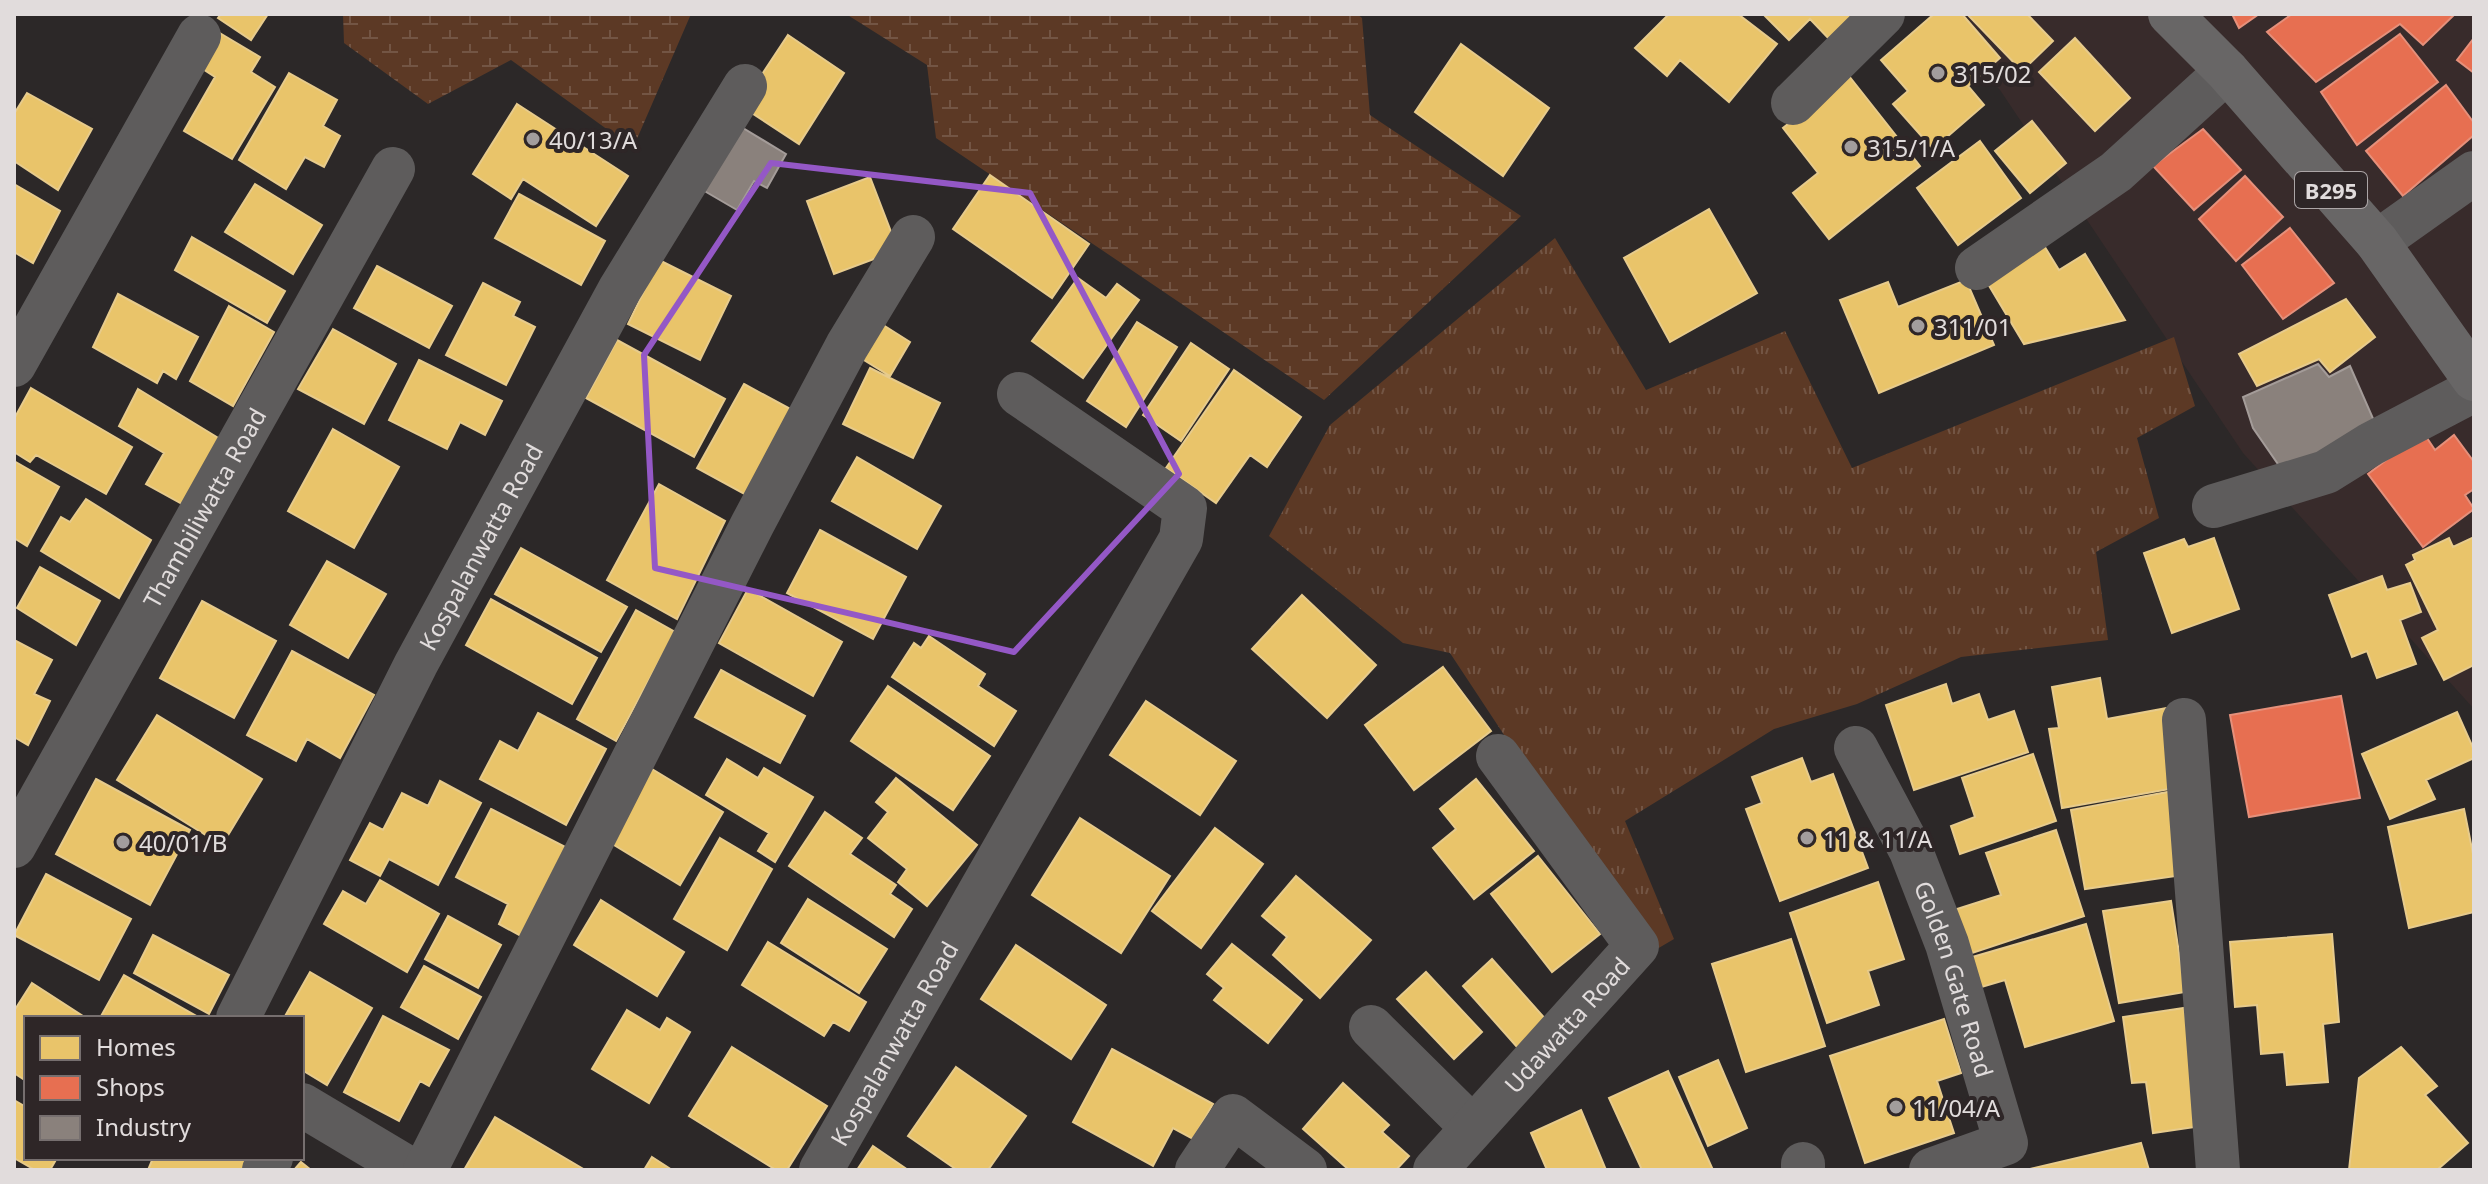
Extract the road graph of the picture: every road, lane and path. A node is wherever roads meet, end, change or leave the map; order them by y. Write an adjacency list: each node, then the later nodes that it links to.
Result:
1 (1883, 14): 6 (street)
2 (2170, 14): 4 (main road, B295)
3 (199, 36): 12 (street)
4 (2227, 71): 10 (main road, B295); 11 (street)
5 (745, 86): 21 (street, Kospalanwatta Road)
6 (1793, 103)
7 (393, 169): 20 (street, Thambiliwatta Road)
8 (2474, 173): 10 (street)
9 (913, 237): 26 (street)
10 (2377, 242): 13 (main road, B295)
11 (1977, 268)
12 (14, 365)
13 (2474, 379)
14 (2474, 390): 16 (street)
15 (1019, 394): 27 (street, Kospalanwatta Road)
16 (2214, 506)
17 (2184, 720): 32 (street)
18 (1856, 748): 31 (street, Golden Gate Road)
19 (1498, 756): 24 (street, Udawatta Road)
20 (14, 846)
21 (239, 1016)
22 (1371, 1027): 24 (street)
23 (304, 1106): 25 (street)
24 (1472, 1127): 30 (street, Udawatta Road)
25 (411, 1170)
26 (425, 1170)
27 (821, 1170)
28 (1197, 1170): 29 (street)
29 (1305, 1170)
30 (1435, 1170)
31 (1931, 1170)
32 (2218, 1170)

